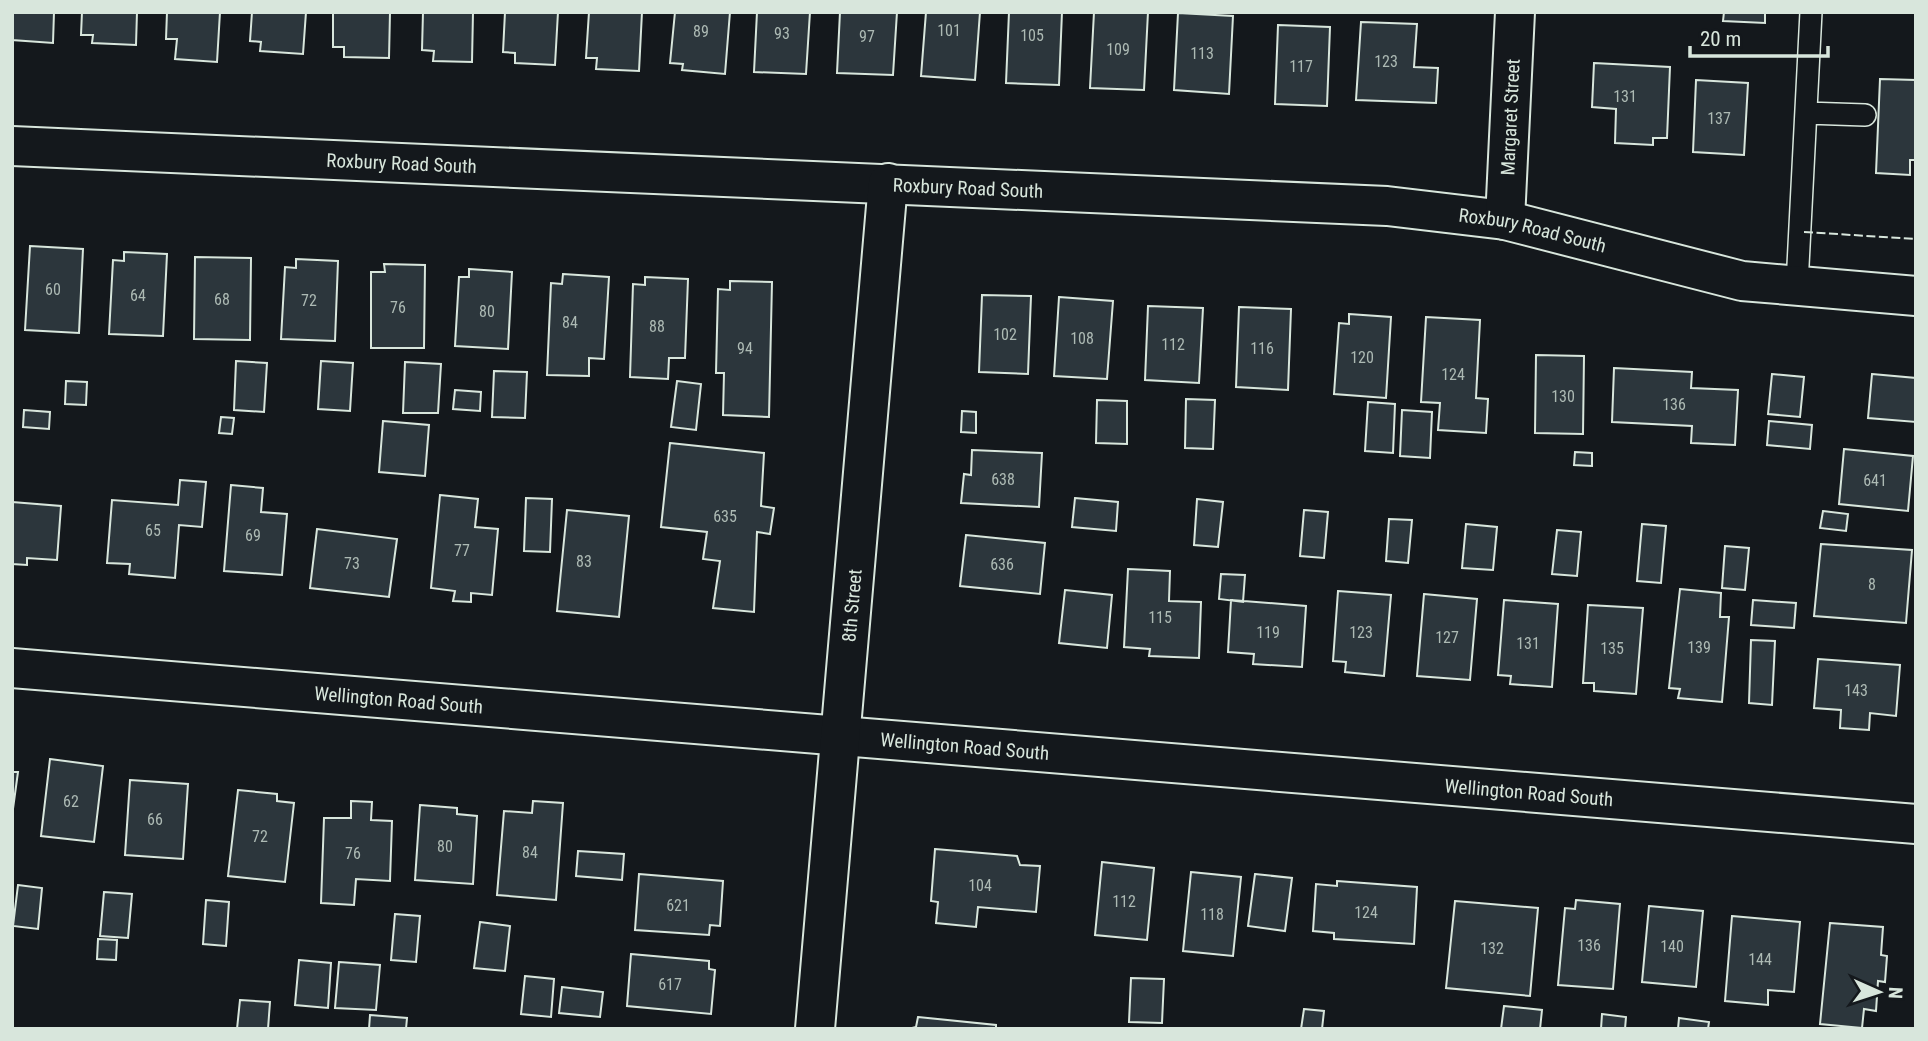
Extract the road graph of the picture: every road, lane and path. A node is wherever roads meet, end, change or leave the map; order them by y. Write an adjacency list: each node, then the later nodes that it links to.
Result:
1 (1515, 12): 7 (street, Margaret Street)
2 (1811, 12): 3 (lane)
3 (1806, 113): 4 (lane); 8 (lane)
4 (1865, 115)
5 (12, 146): 6 (street, Roxbury Road South)
6 (888, 183): 7 (street, Roxbury Road South); 11 (street, 8th Street)
7 (1505, 220): 8 (street, Roxbury Road South)
8 (1797, 285): 9 (street, Roxbury Road South)
9 (1916, 296)
10 (12, 668): 11 (street, Wellington Road South)
11 (840, 734): 12 (street, Wellington Road South); 13 (street, 8th Street)
12 (1916, 824)
13 (815, 1029)

